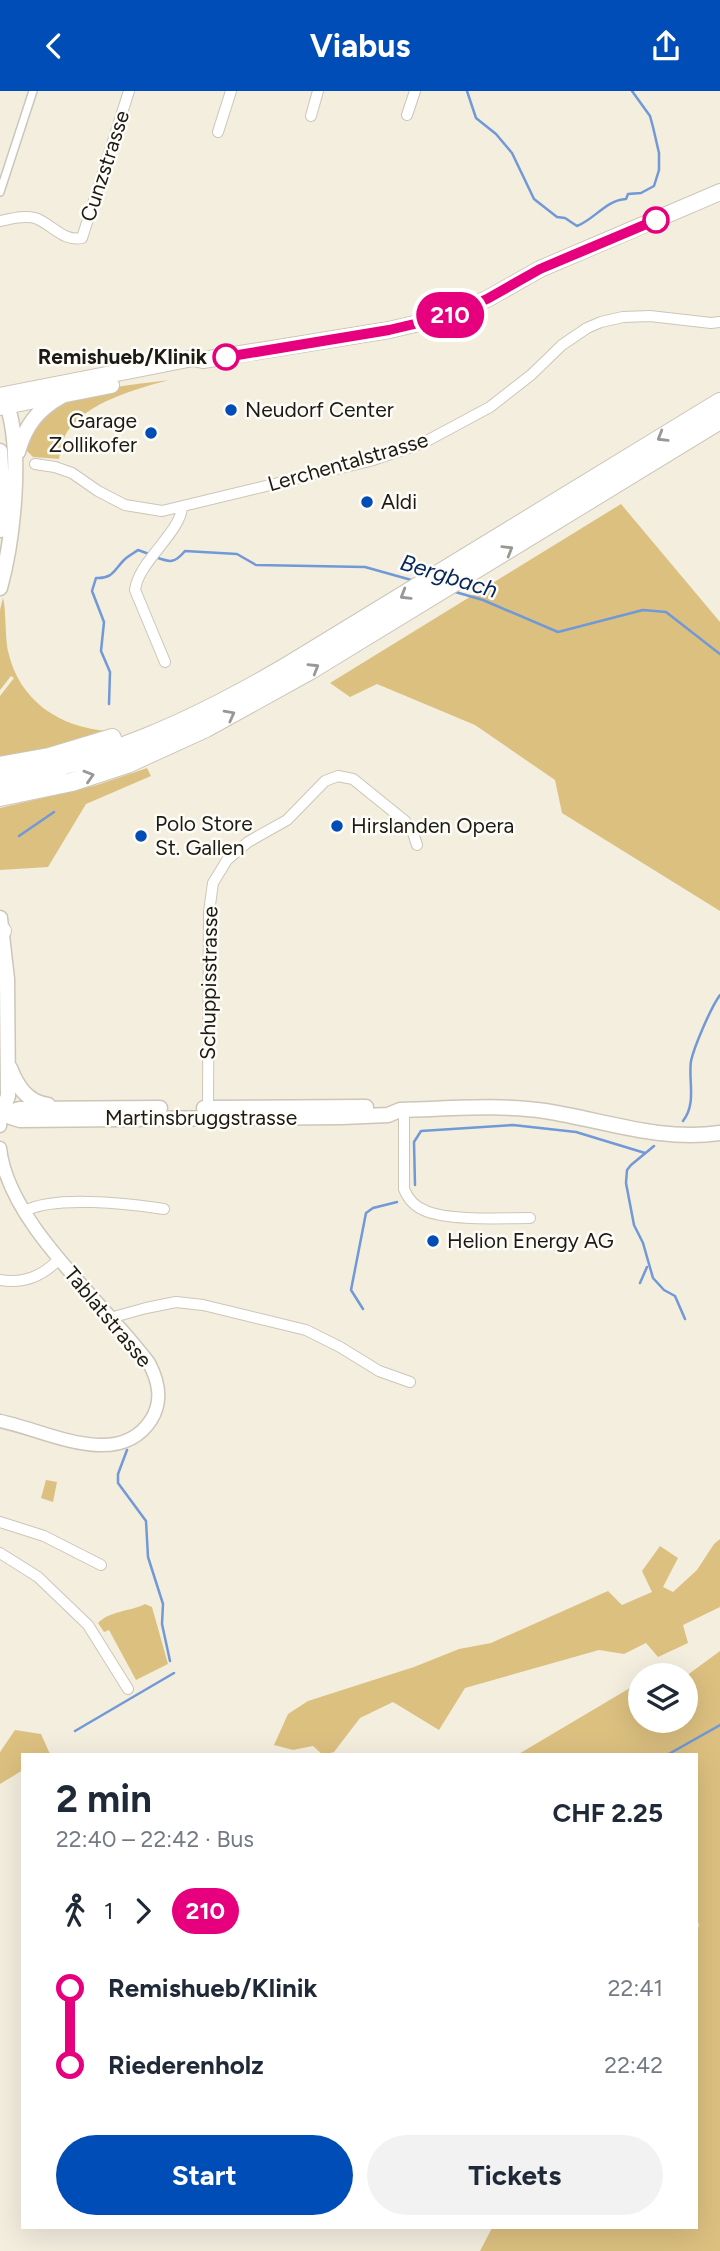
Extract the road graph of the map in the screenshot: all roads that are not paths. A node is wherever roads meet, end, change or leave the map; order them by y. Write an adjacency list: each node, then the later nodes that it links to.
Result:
1 (33, 91): 9 (street)
2 (129, 91): 11 (street, Cunzstrasse)
3 (231, 91): 8 (street)
4 (318, 91): 7 (street)
5 (415, 91): 6 (street)
6 (407, 115)
7 (310, 116)
8 (218, 132)
9 (0, 192)
10 (720, 192): 13 (main road)
11 (0, 221)
12 (720, 322): 21 (street, Lerchentalstrasse)
13 (203, 360): 14 (main road); 15 (main road)
14 (62, 396): 15 (main road); 20 (main road)
15 (2, 401): 20 (main road)
16 (720, 402): 25 (highway, one-way to 25)
17 (720, 420): 28 (highway, one-way to 17)
18 (0, 451): 22 (main road)
19 (35, 464): 21 (street, Lerchentalstrasse)
20 (14, 467): 23 (main road)
21 (182, 507): 24 (street)
22 (0, 530)
23 (0, 588)
24 (165, 662)
25 (269, 678): 26 (highway); 27 (highway)
26 (0, 766)
27 (0, 779)
28 (0, 795)
29 (417, 845): 34 (street, Schuppisstrasse)
30 (1, 928): 31 (main road)
31 (8, 1062): 32 (main road, Martinsbruggstrasse); 35 (main road)
32 (66, 1108): 34 (main road, Martinsbruggstrasse); 35 (main road, Martinsbruggstrasse)
33 (402, 1110): 34 (main road, Martinsbruggstrasse); 37 (main road, Martinsbruggstrasse); 41 (street)
34 (209, 1112): 35 (main road, Martinsbruggstrasse)
35 (0, 1114): 36 (street)
36 (0, 1126)
37 (720, 1133)
38 (0, 1148): 40 (street, Tablatstrasse)
39 (164, 1209): 40 (street)
40 (25, 1211): 42 (street, Tablatstrasse)
41 (530, 1219)
42 (59, 1259): 43 (street); 44 (street, Tablatstrasse)
43 (0, 1280)
44 (110, 1318): 45 (street); 46 (street, Tablatstrasse)
45 (410, 1382)
46 (0, 1421)
47 (0, 1522): 49 (street)
48 (0, 1553): 50 (street)
49 (101, 1565)
50 (128, 1689)

